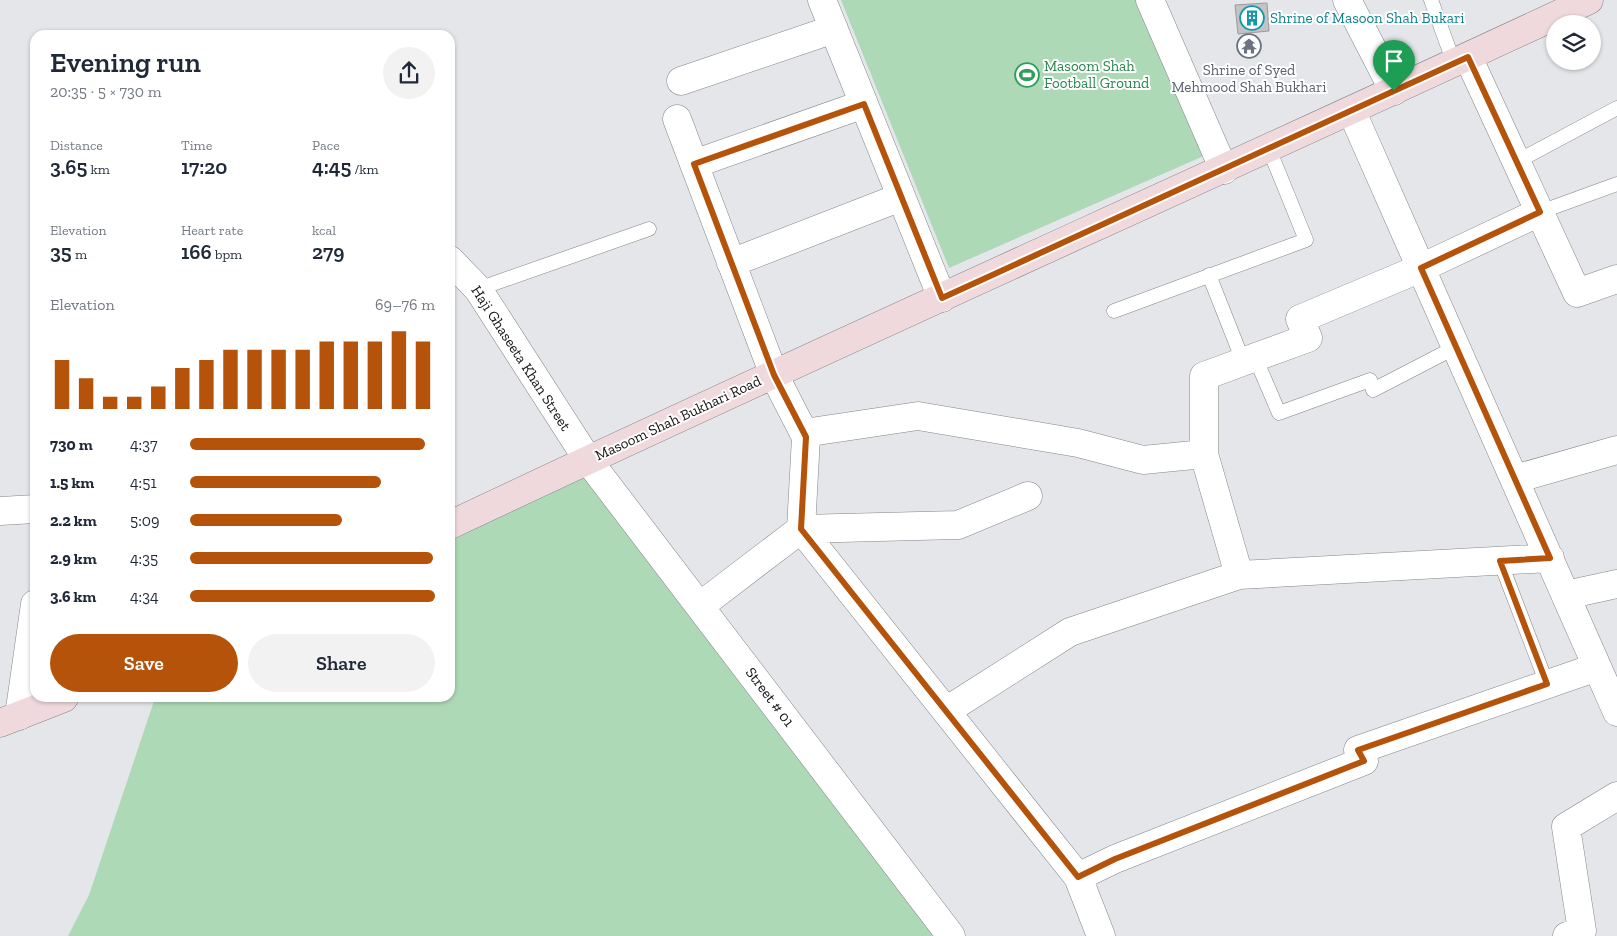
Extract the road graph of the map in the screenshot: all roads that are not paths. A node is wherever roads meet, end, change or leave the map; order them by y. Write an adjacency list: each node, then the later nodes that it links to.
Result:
1 (822, 0): 7 (street)
2 (1150, 0): 18 (street)
3 (1347, 0): 10 (street)
4 (1431, 0): 8 (lane)
5 (1589, 0): 6 (street, Masoom Shah Bukhari Road)
6 (1560, 6): 8 (street, Masoom Shah Bukhari Road)
7 (834, 29): 9 (street); 11 (street)
8 (1461, 60): 10 (street, Masoom Shah Bukhari Road); 16 (street)
9 (682, 81)
10 (1394, 91): 13 (street, Masoom Shah Bukhari Road)
11 (864, 104): 17 (street); 20 (street)
12 (1617, 108): 16 (lane)
13 (1352, 112): 15 (street, Masoom Shah Bukhari Road); 25 (street)
14 (677, 119): 17 (street)
15 (1269, 149): 18 (street, Masoom Shah Bukhari Road); 26 (lane)
16 (1516, 162): 21 (street)
17 (694, 164): 23 (street)
18 (1224, 170): 29 (street, Masoom Shah Bukhari Road)
19 (1617, 184): 21 (lane)
20 (901, 198): 23 (street); 29 (street)
21 (1540, 212): 25 (street); 27 (street)
22 (649, 229): 28 (lane)
23 (732, 263): 33 (street)
24 (455, 265): 28 (street, Haji Ghaseeta Khan Street)
25 (1421, 268): 31 (street); 32 (street)
26 (1208, 275): 30 (lane); 32 (lane)
27 (1617, 280)
28 (478, 289): 37 (street, Haji Ghaseeta Khan Street)
29 (942, 298): 33 (street, Masoom Shah Bukhari Road)
30 (1114, 311)
31 (1456, 347): 32 (lane); 38 (street)
32 (1249, 359): 36 (street)
33 (774, 375): 34 (street); 37 (street, Masoom Shah Bukhari Road)
34 (804, 433): 36 (street); 43 (street)
35 (1617, 450): 38 (street)
36 (1204, 454): 46 (street)
37 (588, 460): 42 (street, Masoom Shah Bukhari Road); 49 (street, Street # 01)
38 (1515, 480): 44 (street)
39 (1028, 496): 43 (street)
40 (30, 508): 41 (street)
41 (0, 511)
42 (455, 523)
43 (801, 529): 49 (street); 54 (street)
44 (1550, 558): 45 (street); 48 (street)
45 (1500, 561): 46 (street); 52 (lane)
46 (1239, 575): 54 (street)
47 (1617, 584): 48 (street)
48 (1566, 595): 51 (street)
49 (700, 606): 60 (street, Street # 01)
50 (30, 626): 56 (street)
51 (1597, 667): 52 (street); 55 (street)
52 (1547, 684): 58 (street)
53 (54, 702): 56 (street)
54 (946, 711): 58 (street)
55 (1617, 712)
56 (9, 719)
57 (1617, 796): 59 (street)
58 (1078, 877): 61 (street)
59 (1579, 934)
60 (951, 936)
61 (1101, 936)

